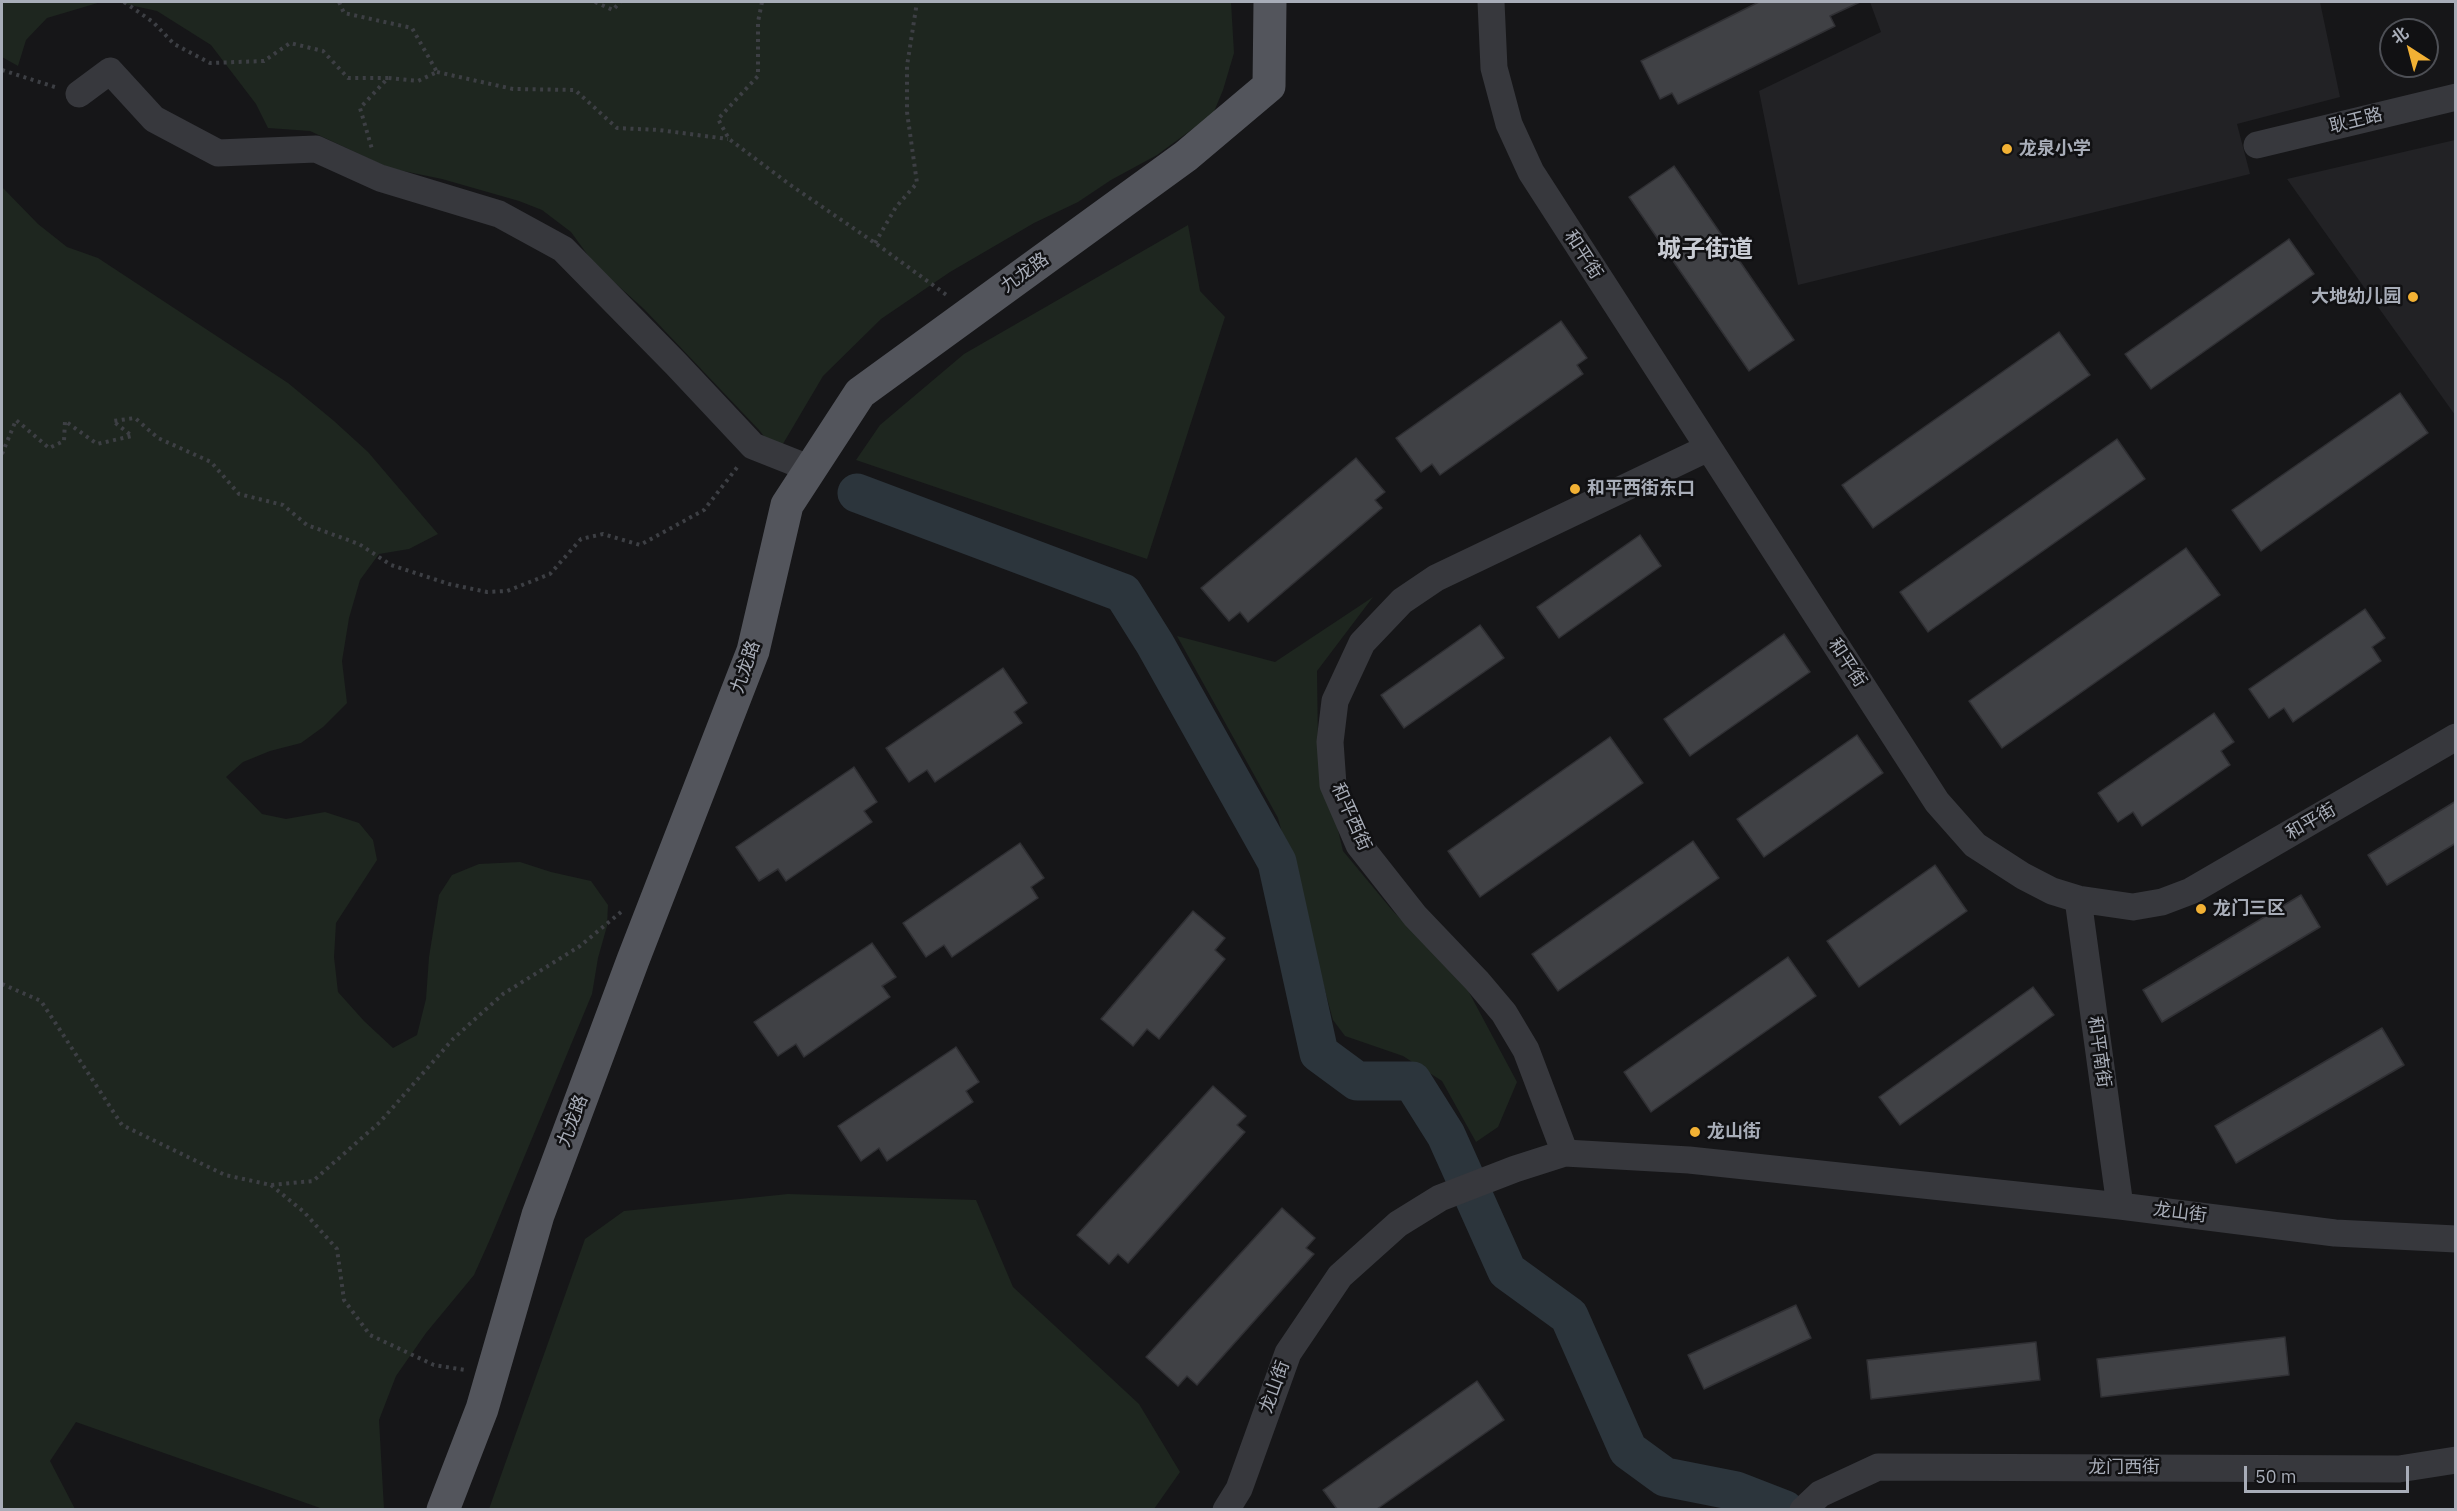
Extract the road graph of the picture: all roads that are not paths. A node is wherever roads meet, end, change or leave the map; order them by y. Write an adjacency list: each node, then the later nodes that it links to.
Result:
1 (1270, 2): 7 (main road, 九龙路)
2 (1491, 2): 6 (street, 和平街)
3 (79, 94): 7 (street)
4 (2456, 97): 5 (street, 耿王路)
5 (2257, 145)
6 (1708, 448): 9 (street, 和平街); 10 (street, 和平西街)
7 (811, 469): 15 (main road, 九龙路)
8 (2456, 737): 9 (street, 和平街)
9 (2078, 899): 11 (street, 和平南街)
10 (1565, 1153): 11 (street, 龙山街); 16 (street, 龙山街)
11 (2120, 1206): 12 (street, 龙山街)
12 (2456, 1239)
13 (2456, 1460): 14 (street, 龙门西街)
14 (1811, 1502)
15 (443, 1509)
16 (1226, 1509)

